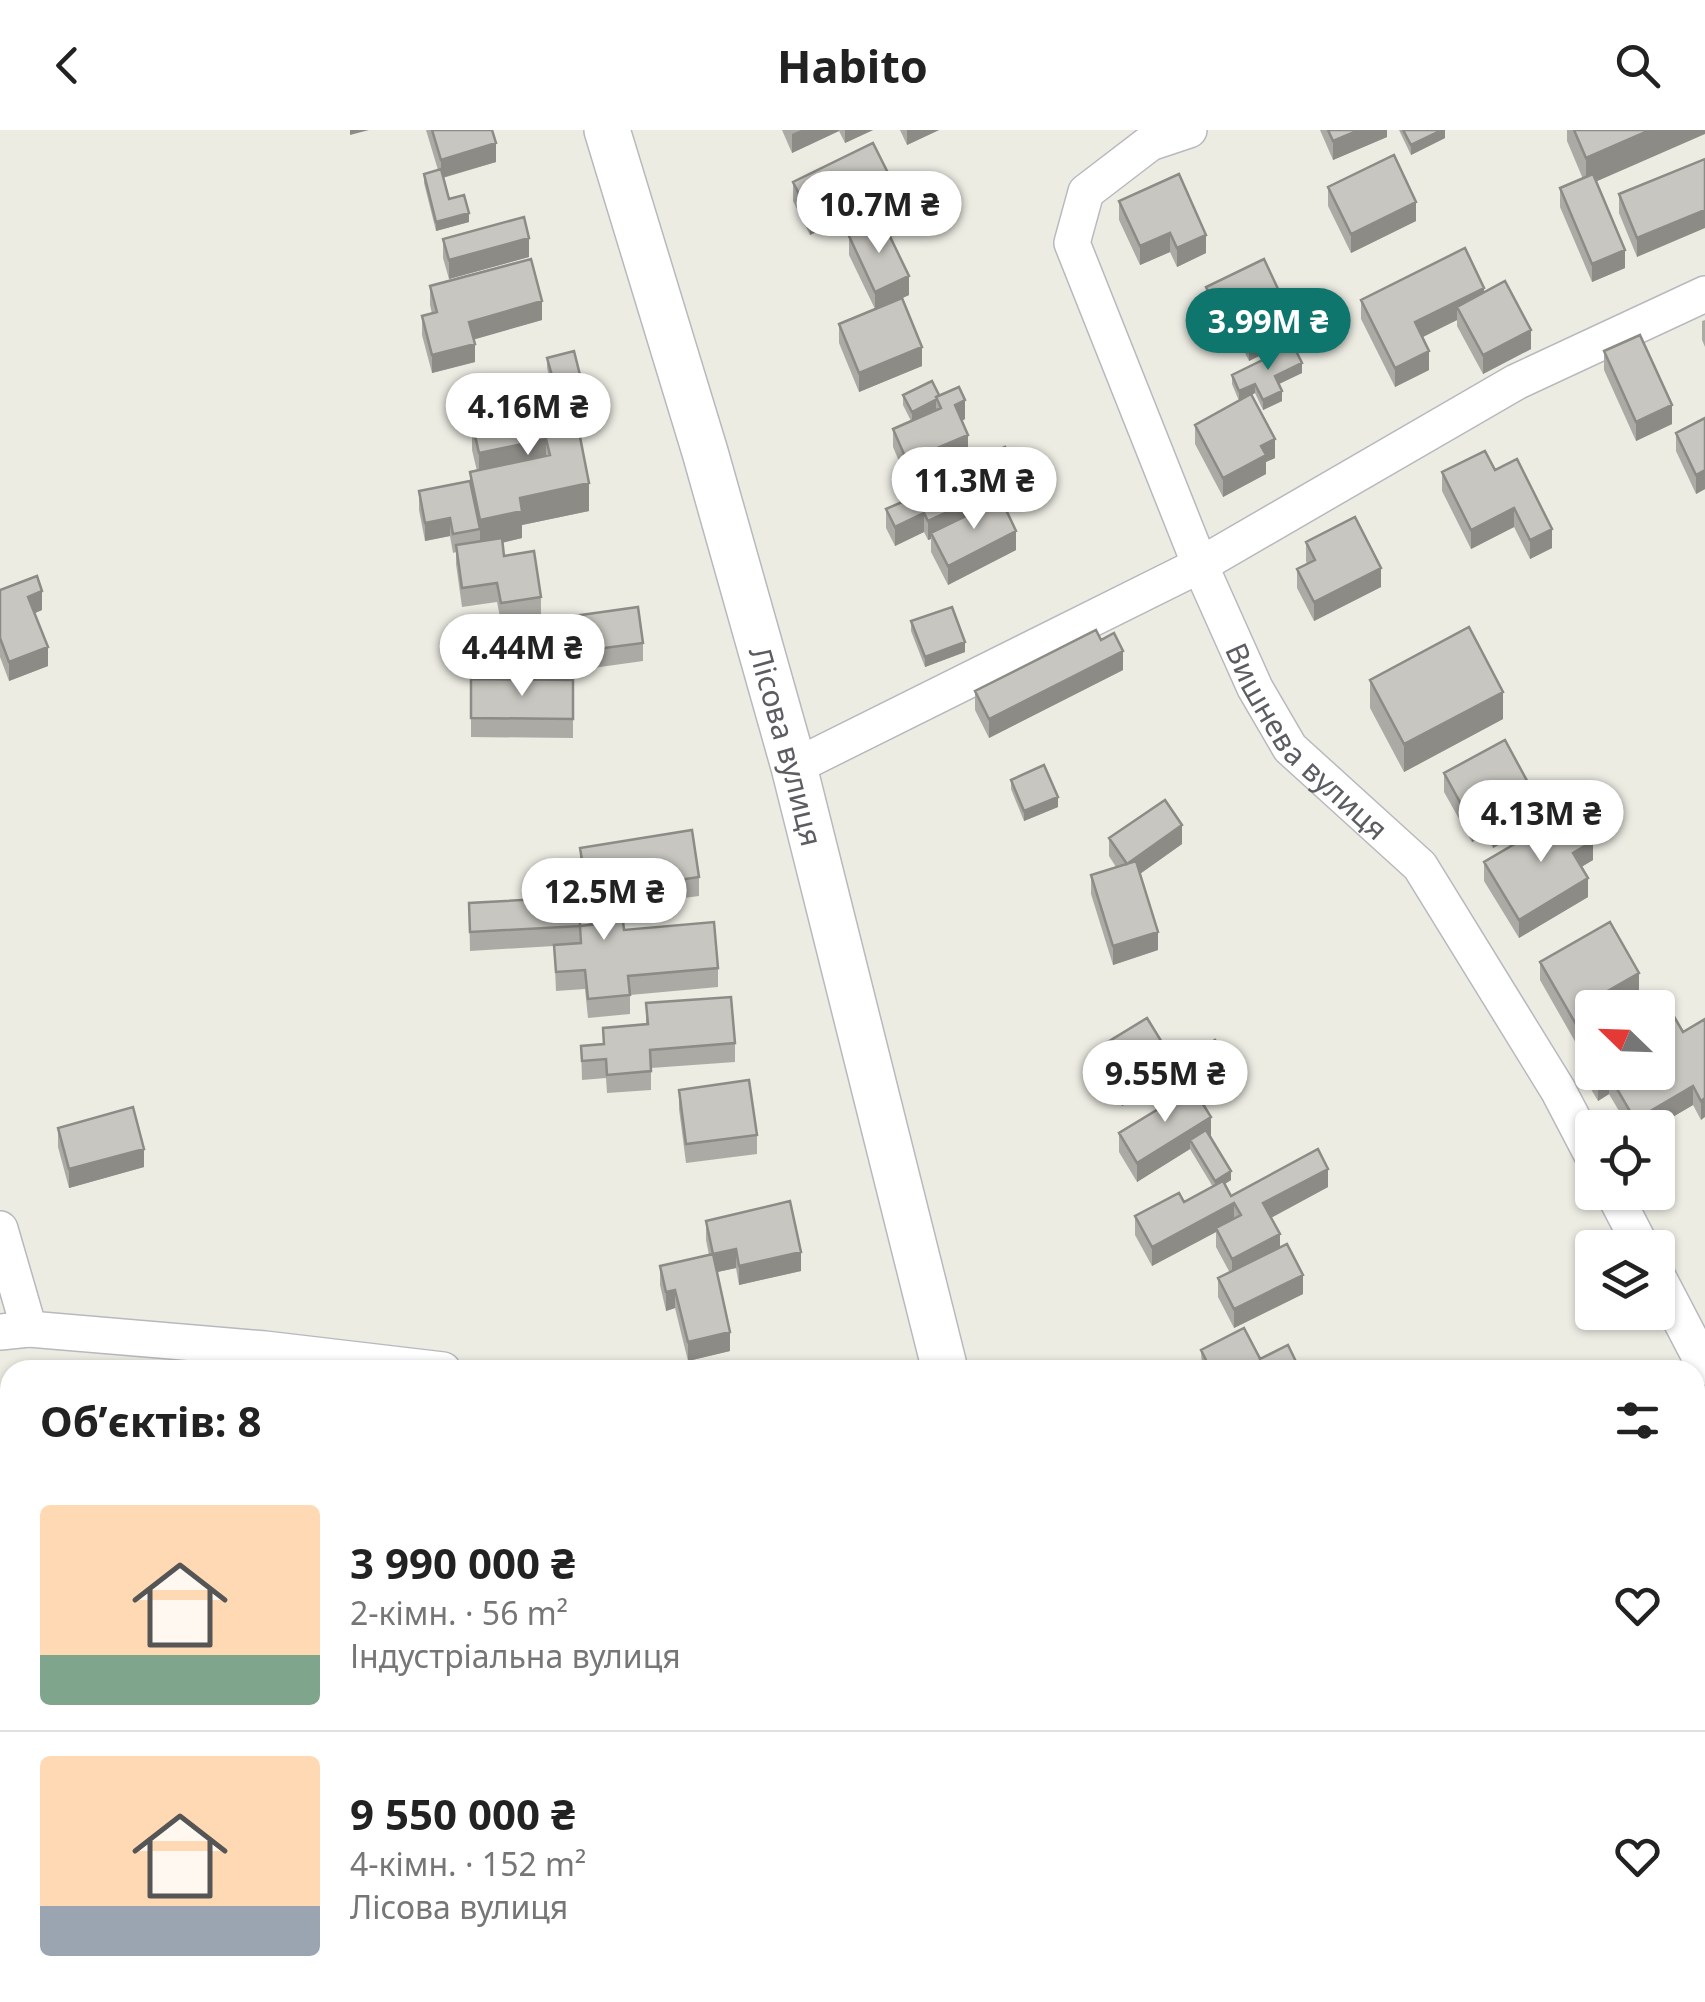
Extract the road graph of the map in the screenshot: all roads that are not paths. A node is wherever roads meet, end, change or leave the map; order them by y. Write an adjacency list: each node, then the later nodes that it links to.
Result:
1 (607, 130): 5 (street, Лісова вулиця)
2 (1189, 130): 4 (street, Вишнева вулиця)
3 (1705, 294): 4 (street)
4 (1200, 565): 5 (street); 6 (street, Вишнева вулиця)
5 (794, 768): 11 (street, Лісова вулиця)
6 (1575, 1122)
7 (0, 1229): 9 (street)
8 (1675, 1310): 12 (street)
9 (15, 1331): 10 (street)
10 (358, 1360)
11 (942, 1360)
12 (1701, 1360)

